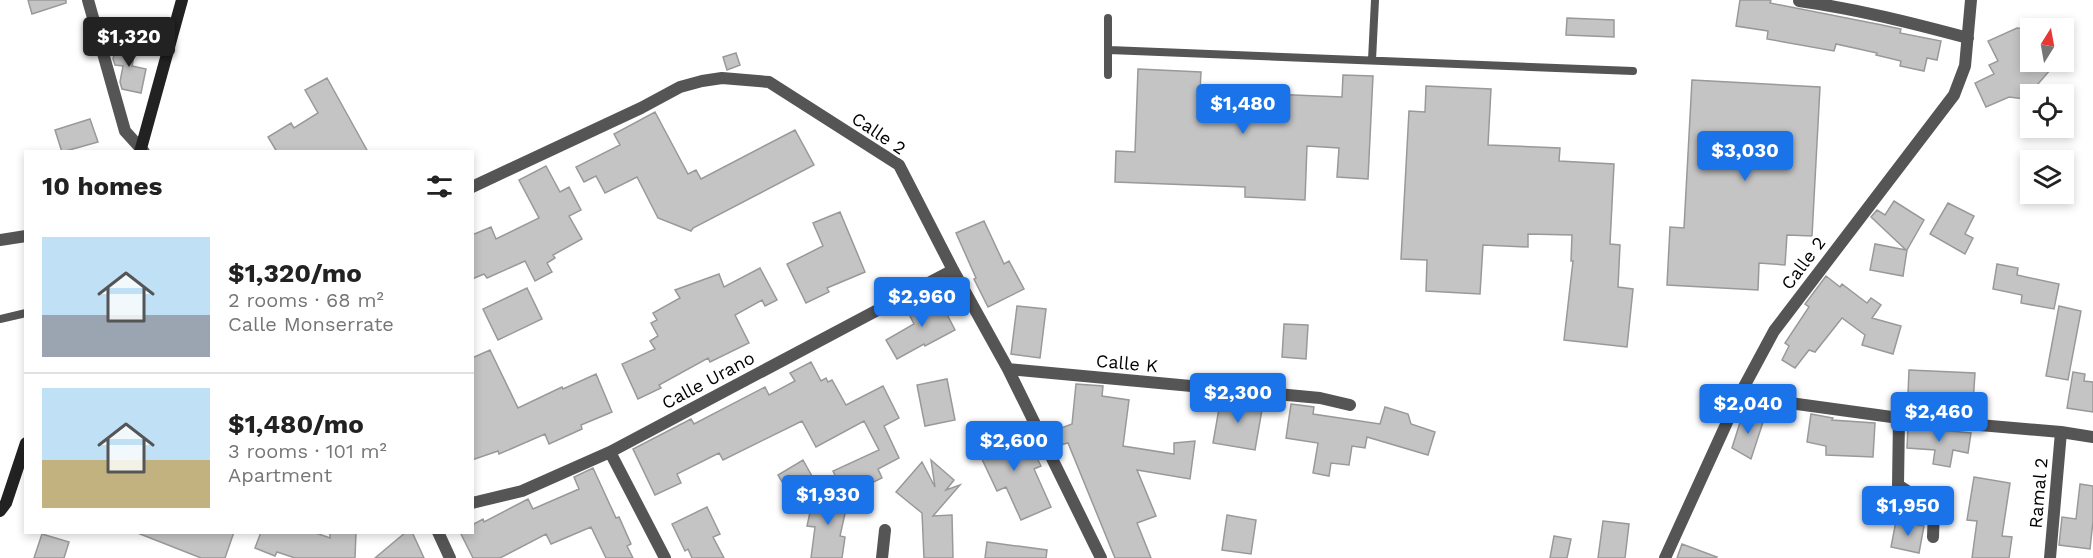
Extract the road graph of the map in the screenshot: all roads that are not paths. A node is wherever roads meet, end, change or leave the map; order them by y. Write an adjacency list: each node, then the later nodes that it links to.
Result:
1 (88, 0): 12 (street)
2 (182, 0): 13 (street)
3 (1375, 0): 9 (lane)
4 (1971, 0): 7 (street, Calle 2)
5 (1799, 1): 7 (street)
6 (1108, 18): 8 (lane)
7 (1968, 38): 21 (street, Calle 2)
8 (1109, 50): 9 (lane); 11 (lane)
9 (1372, 60): 10 (lane)
10 (1632, 71)
11 (1108, 75)
12 (140, 150)
13 (141, 150)
14 (474, 186): 17 (street, Calle 2)
15 (24, 236): 16 (street)
16 (0, 240)
17 (953, 270): 20 (street, Calle 2); 27 (street, Calle Urano)
18 (24, 313): 19 (lane)
19 (0, 319)
20 (1008, 369): 22 (street, Calle K); 36 (street, Calle 2)
21 (1739, 396): 23 (street); 37 (street, Calle 2)
22 (1350, 405)
23 (1899, 418): 24 (street); 32 (street)
24 (2061, 432): 25 (street); 38 (street, Ramal 2)
25 (2093, 437)
26 (24, 448): 29 (street)
27 (610, 452): 28 (street, Calle Urano); 34 (street)
28 (474, 503)
29 (1, 508)
30 (885, 530): 35 (street)
31 (439, 534): 33 (street)
32 (1933, 537)
33 (450, 558)
34 (665, 558)
35 (882, 558)
36 (1101, 558)
37 (1665, 558)
38 (2050, 558)

